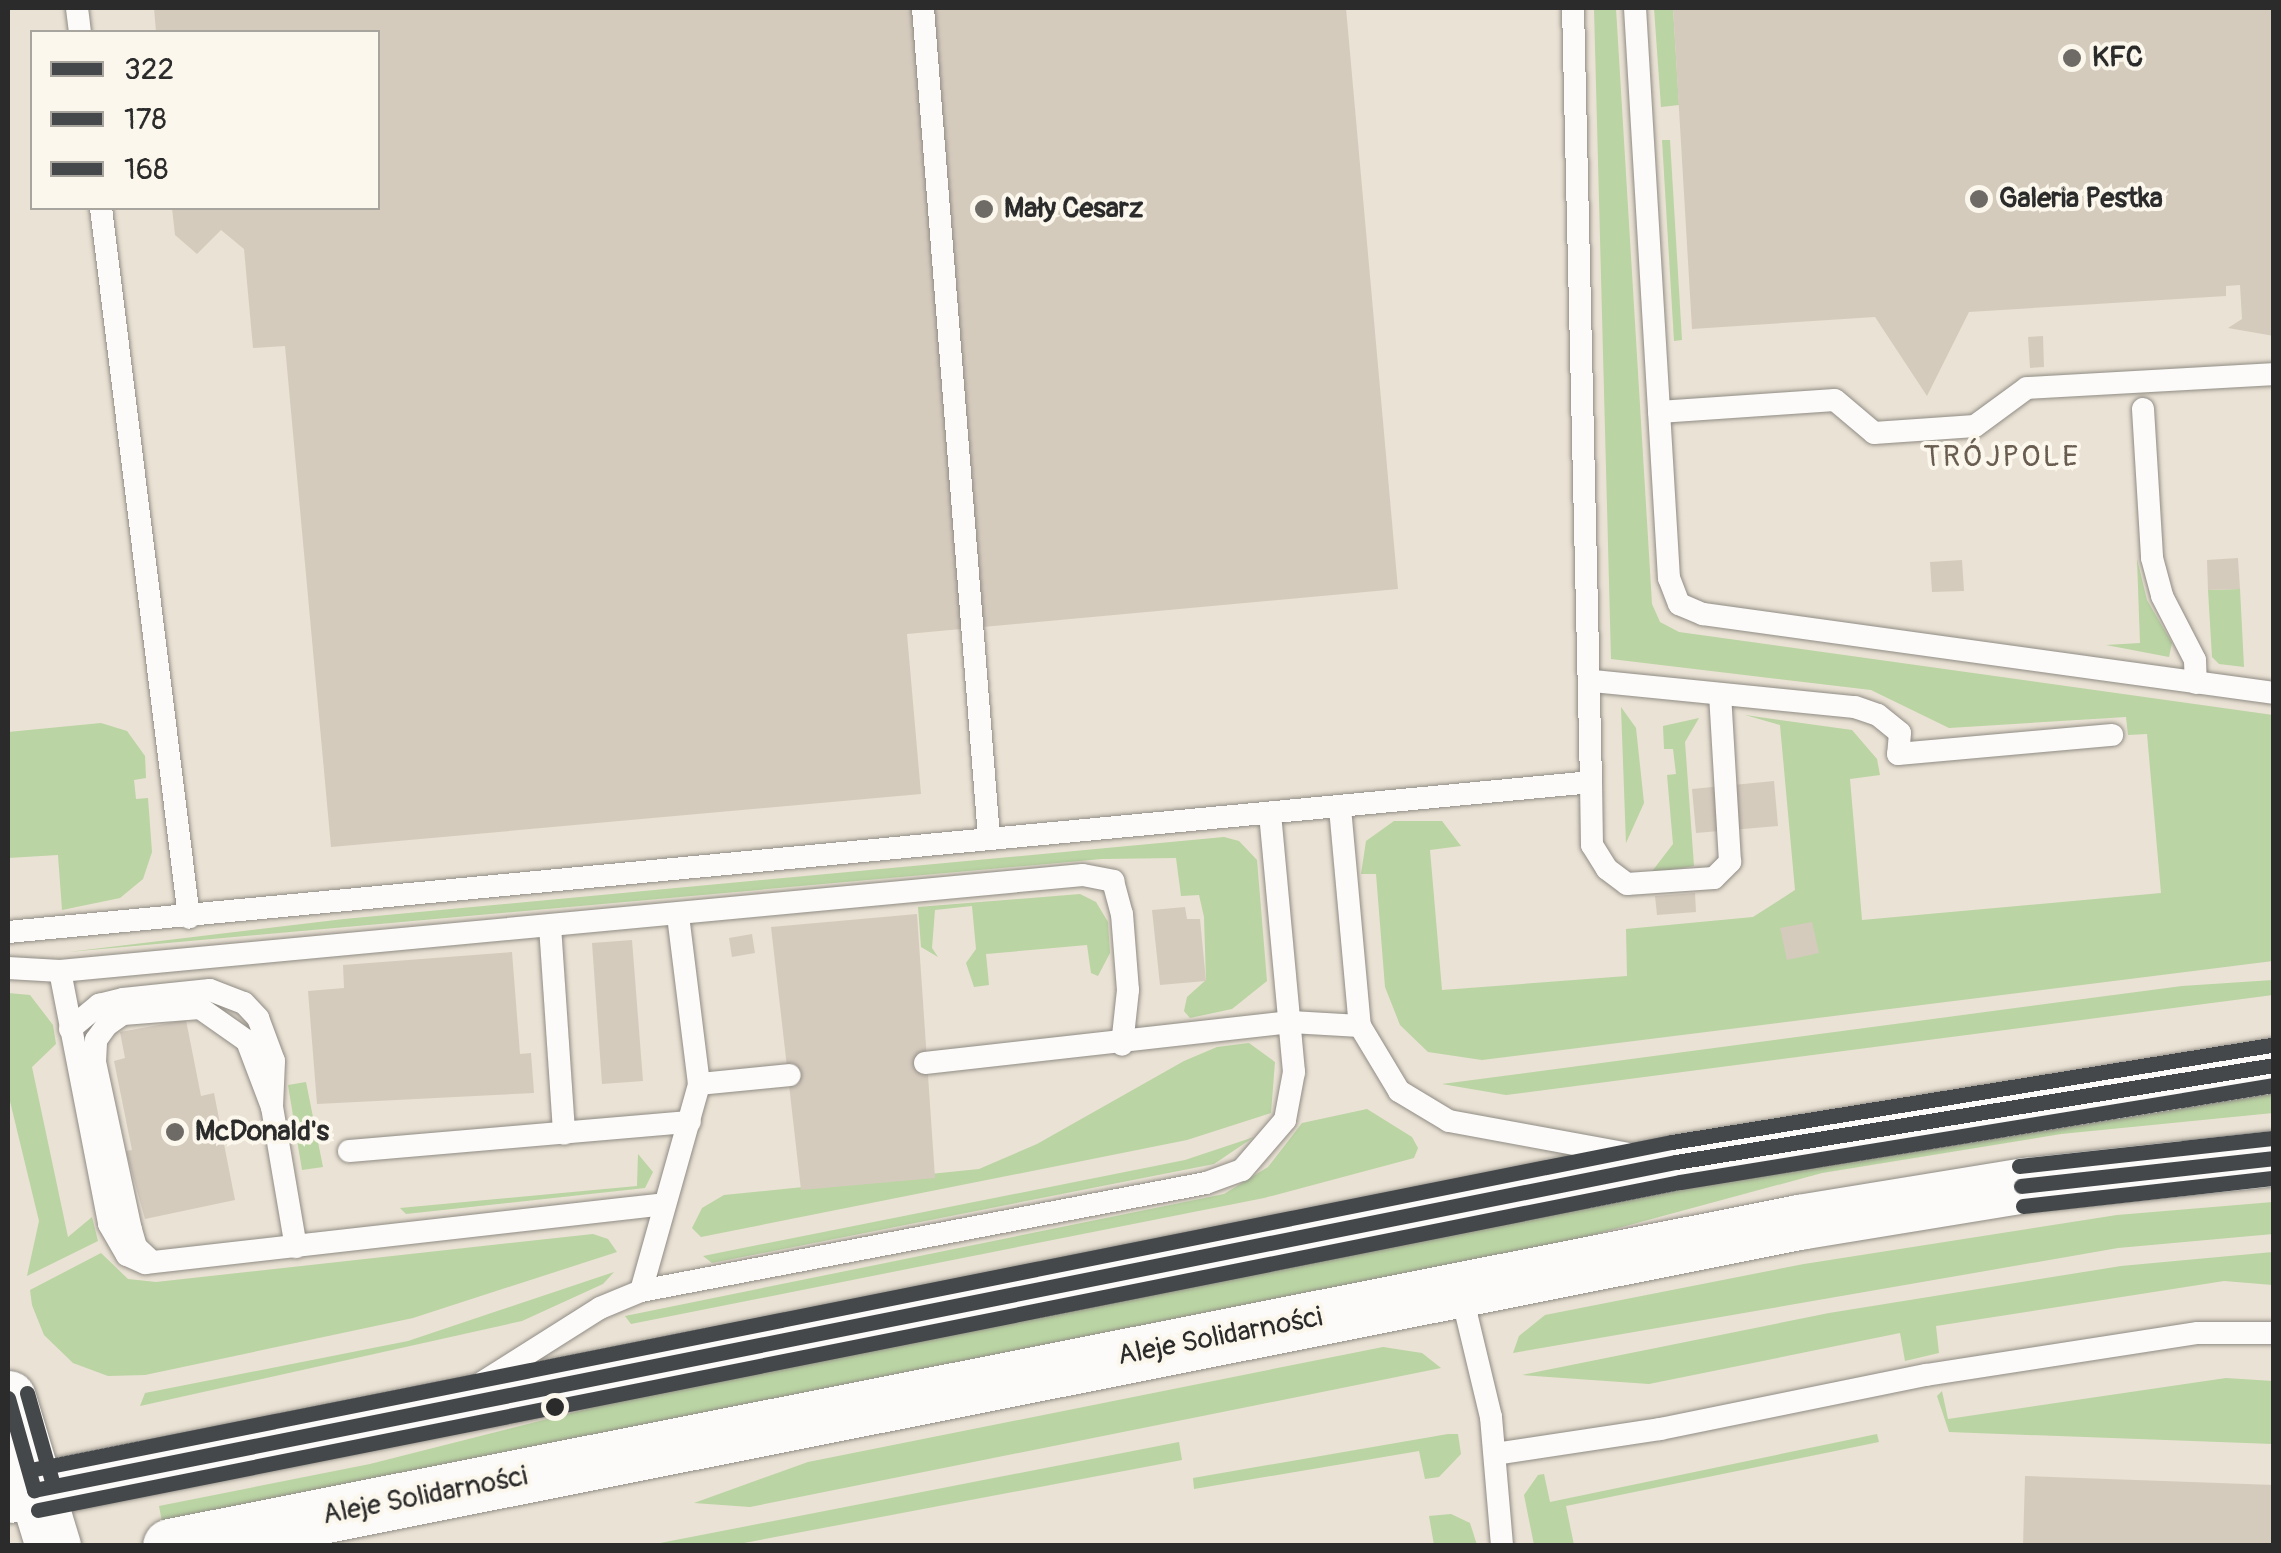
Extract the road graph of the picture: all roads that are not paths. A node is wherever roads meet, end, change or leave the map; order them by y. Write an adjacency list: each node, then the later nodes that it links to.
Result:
1 (923, 8): 16 (lane)
2 (1573, 8): 9 (lane)
3 (1635, 8): 7 (lane)
4 (102, 210): 18 (lane)
5 (2274, 374): 7 (lane)
6 (2143, 409): 8 (lane)
7 (1659, 412): 8 (lane)
8 (2195, 672): 11 (lane)
9 (1593, 680): 10 (lane); 13 (lane)
10 (1720, 694): 12 (lane); 13 (lane)
11 (2274, 694)
12 (2112, 735)
13 (1591, 782): 14 (lane)
14 (1340, 808): 15 (lane); 24 (lane)
15 (1270, 815): 16 (lane); 23 (lane)
16 (989, 836): 18 (lane)
17 (678, 915): 19 (lane); 26 (lane); 30 (lane)
18 (189, 918): 20 (lane)
19 (550, 926): 22 (lane); 33 (lane)
20 (8, 932)
21 (8, 968): 22 (lane)
22 (60, 972): 25 (lane)
23 (1290, 1022): 24 (lane); 26 (lane); 41 (lane)
24 (1360, 1026): 36 (lane)
25 (70, 1029): 31 (lane); 39 (lane)
26 (1122, 1045): 27 (lane)
27 (925, 1063)
28 (2274, 1065): 36 (street)
29 (790, 1075): 30 (lane)
30 (698, 1084): 32 (lane)
31 (272, 1107): 38 (lane); 39 (lane)
32 (690, 1122): 33 (lane); 37 (lane)
33 (564, 1134): 34 (lane)
34 (349, 1151)
35 (2274, 1158): 40 (street, Aleje Solidarności)
36 (1676, 1162): 44 (street)
37 (665, 1204): 38 (lane); 41 (lane)
38 (296, 1247): 39 (lane)
39 (165, 1264)
40 (1460, 1288): 45 (lane); 48 (street, Aleje Solidarności)
41 (641, 1291): 44 (lane)
42 (2274, 1333): 45 (lane)
43 (8, 1398): 46 (street)
44 (442, 1408): 46 (street)
45 (1495, 1454): 49 (lane)
46 (21, 1492): 47 (street)
47 (53, 1546)
48 (170, 1546)
49 (1502, 1546)

